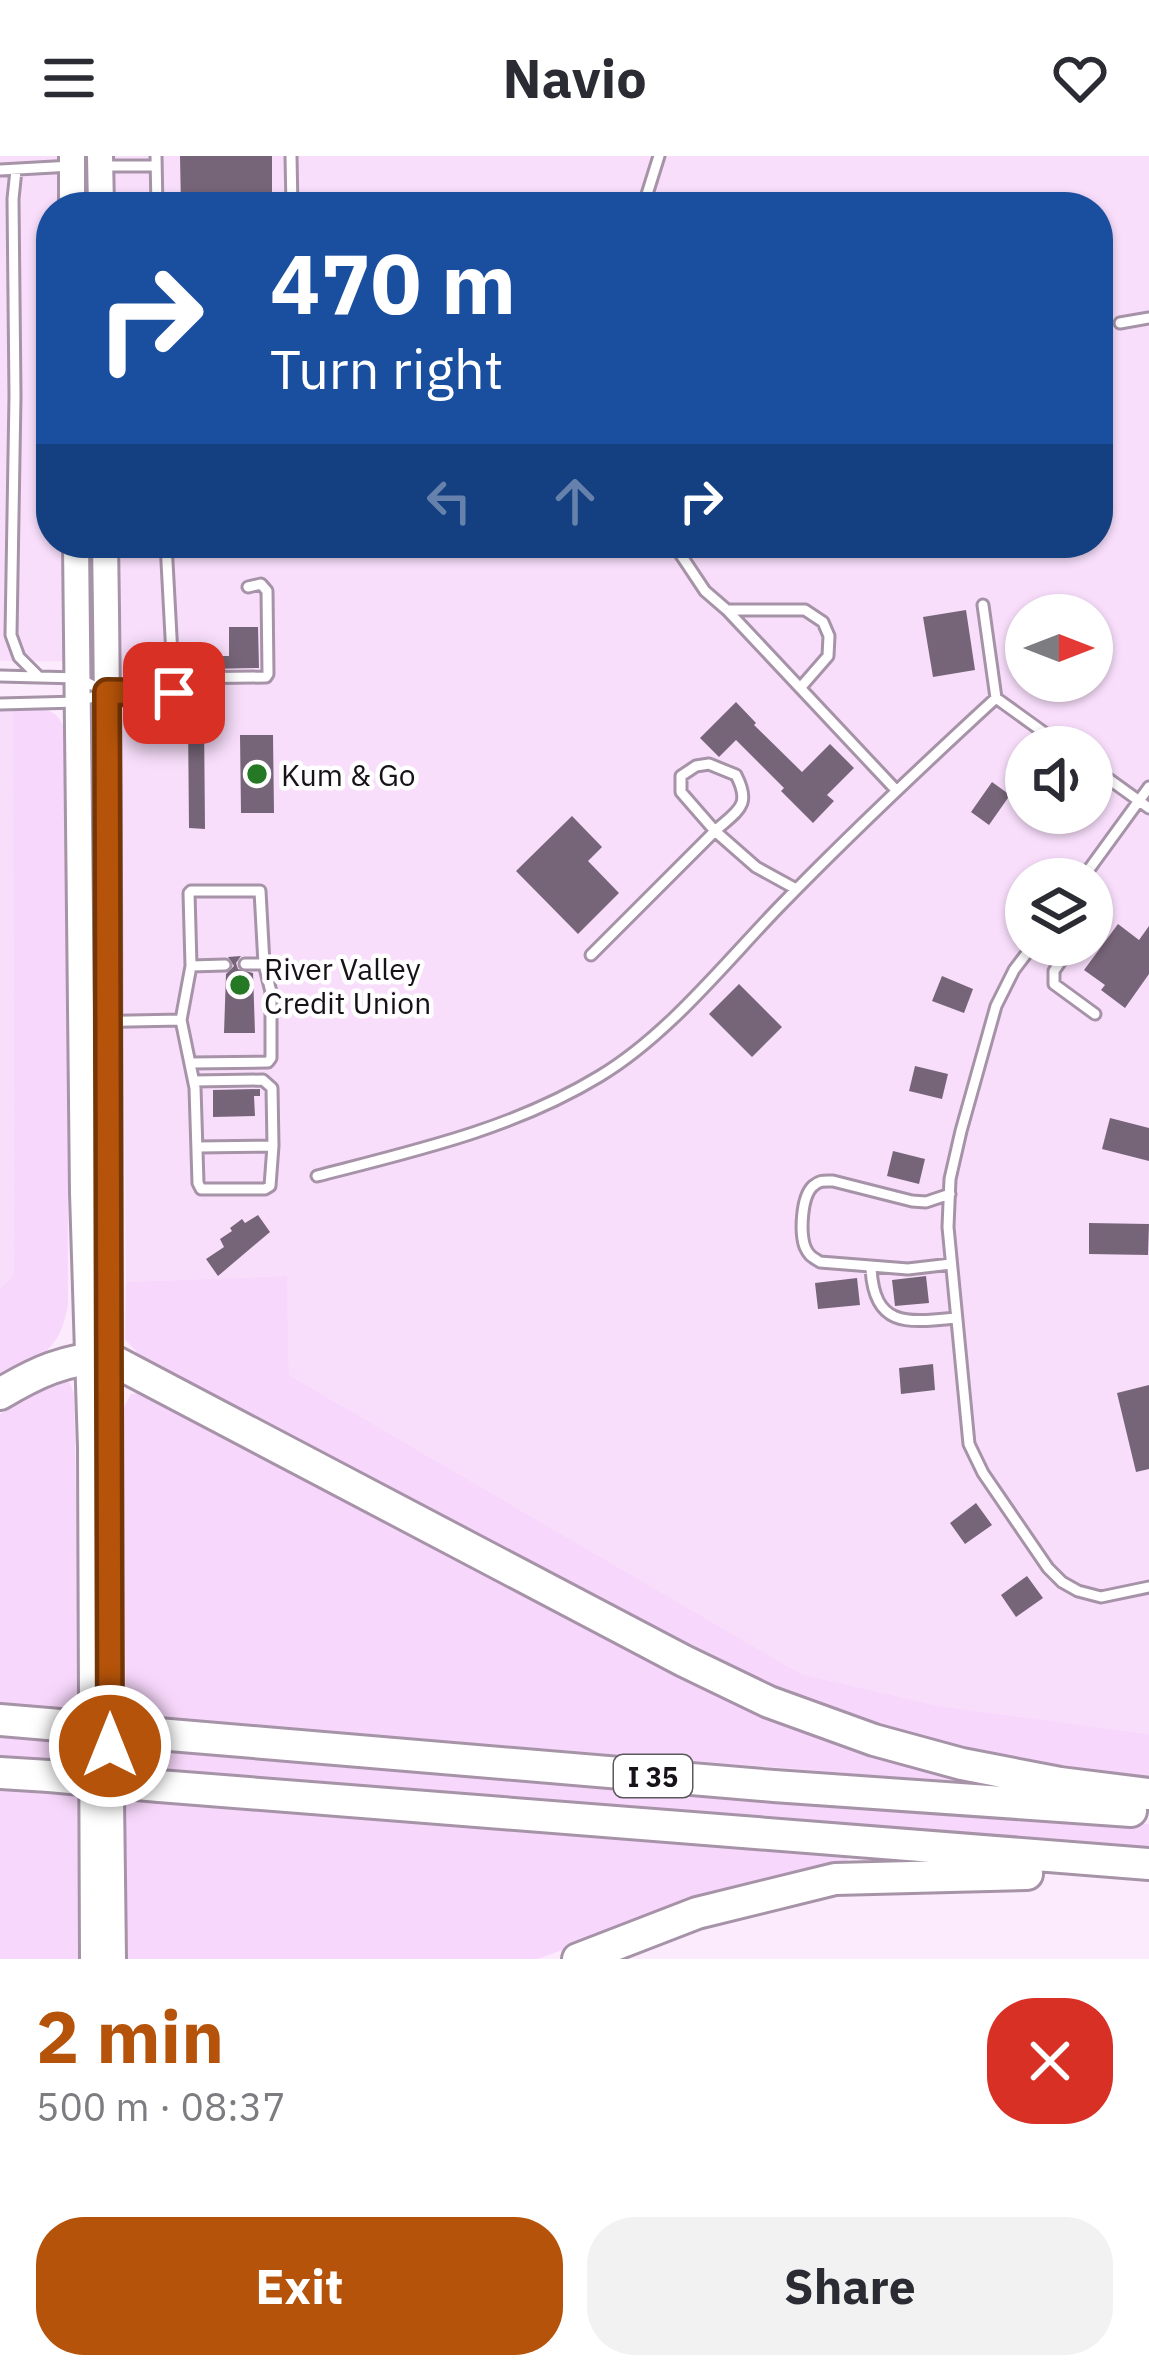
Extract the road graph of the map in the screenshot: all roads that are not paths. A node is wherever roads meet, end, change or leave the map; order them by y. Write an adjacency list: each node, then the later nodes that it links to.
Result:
1 (291, 156): 11 (lane)
2 (659, 156): 12 (lane)
3 (72, 161): 4 (lane); 7 (lane); 8 (main road)
4 (100, 161): 5 (lane); 9 (main road)
5 (156, 161): 10 (lane)
6 (0, 170): 7 (lane)
7 (16, 170): 16 (lane)
8 (72, 192)
9 (101, 192)
10 (157, 192)
11 (292, 192)
12 (648, 192)
13 (1149, 318): 14 (lane)
14 (1120, 323)
15 (0, 353): 16 (lane)
16 (14, 353): 17 (lane)
17 (15, 396): 18 (lane); 23 (lane)
18 (0, 397)
19 (76, 558): 31 (main road)
20 (105, 558): 32 (main road)
21 (167, 558): 29 (lane)
22 (683, 558): 26 (lane)
23 (5, 575): 28 (lane)
24 (248, 587): 29 (lane)
25 (982, 605): 33 (lane)
26 (727, 610): 30 (lane); 30 (lane)
27 (0, 676): 28 (lane)
28 (38, 676): 31 (lane)
29 (174, 678): 32 (lane)
30 (801, 687): 38 (lane)
31 (78, 690): 32 (lane); 32 (lane); 34 (lane); 52 (main road)
32 (107, 692): 53 (main road)
33 (996, 698): 35 (lane); 38 (lane)
34 (0, 704)
35 (1035, 726)
36 (1113, 782): 39 (lane)
37 (1149, 787): 39 (lane)
38 (896, 790): 42 (lane)
39 (1144, 805): 41 (lane)
40 (716, 831): 40 (lane); 42 (lane); 43 (lane)
41 (1100, 858)
42 (796, 889): 58 (lane)
43 (591, 955)
44 (245, 964): 45 (lane)
45 (264, 964): 47 (lane); 54 (lane)
46 (225, 965): 47 (lane)
47 (191, 966): 51 (lane)
48 (1017, 966): 59 (lane)
49 (1057, 966): 50 (lane)
50 (1095, 1014)
51 (181, 1020): 53 (lane); 54 (lane)
52 (81, 1022): 53 (lane); 63 (main road)
53 (109, 1022): 63 (main road)
54 (191, 1063): 55 (lane)
55 (194, 1081): 56 (lane); 57 (lane)
56 (273, 1146): 57 (lane); 57 (lane)
57 (198, 1147)
58 (317, 1176)
59 (950, 1194): 60 (lane); 61 (lane)
60 (951, 1264): 61 (lane); 62 (lane)
61 (871, 1268): 62 (lane)
62 (956, 1318): 65 (lane)
63 (98, 1358): 64 (highway); 68 (highway); 71 (main road); 72 (main road)
64 (0, 1394)
65 (1149, 1587)
66 (0, 1720): 69 (highway, I 35, bridge)
67 (0, 1773): 70 (highway, I 35, bridge)
68 (1149, 1794)
69 (1149, 1812)
70 (1149, 1869): 73 (highway)
71 (93, 1959)
72 (112, 1959)
73 (578, 1959)

